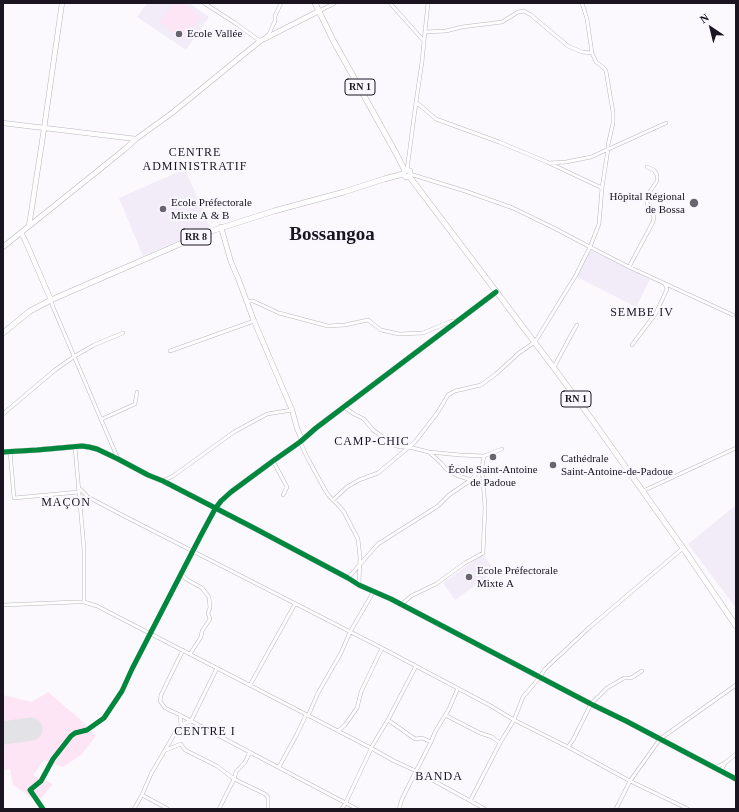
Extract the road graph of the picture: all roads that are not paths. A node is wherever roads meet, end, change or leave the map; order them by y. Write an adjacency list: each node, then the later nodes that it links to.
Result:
1 (62, 3): 17 (street)
2 (204, 3): 11 (street)
3 (281, 3): 11 (street)
4 (315, 3): 9 (main road, RN 1)
5 (335, 3): 9 (street)
6 (390, 3): 12 (street)
7 (428, 3): 10 (street)
8 (582, 3): 13 (street)
9 (319, 11): 11 (street); 22 (main road, RN 1)
10 (425, 32): 12 (street); 13 (street)
11 (262, 40): 18 (street)
12 (424, 40): 14 (street)
13 (592, 53): 19 (street)
14 (416, 102): 20 (street); 22 (street)
15 (666, 123): 19 (street)
16 (3, 124): 17 (street)
17 (44, 129): 18 (street); 24 (street)
18 (136, 139): 24 (street)
19 (608, 149): 20 (street); 23 (street)
20 (547, 162): 23 (street)
21 (647, 167): 29 (street)
22 (407, 173): 25 (main road, RR 8); 28 (street); 31 (main road, RN 1)
23 (602, 188): 28 (street)
24 (29, 226): 26 (street)
25 (221, 227): 32 (main road, RR 8); 33 (street)
26 (21, 233): 27 (street); 32 (street)
27 (3, 247)
28 (590, 248): 29 (street); 40 (street)
29 (629, 267): 30 (street)
30 (665, 284): 34 (street); 41 (street)
31 (496, 292): 36 (street); 40 (main road, RN 1)
32 (51, 300): 38 (main road, RR 8); 43 (street)
33 (247, 301): 35 (street); 36 (street)
34 (733, 315)
35 (254, 321): 42 (street); 47 (street)
36 (457, 321): 46 (street)
37 (577, 325): 44 (street)
38 (3, 333)
39 (122, 333): 43 (street)
40 (535, 342): 44 (main road, RN 1); 52 (street)
41 (632, 345)
42 (170, 351)
43 (75, 356): 48 (street); 49 (street)
44 (554, 368): 65 (main road, RN 1)
45 (137, 392): 49 (street)
46 (344, 407): 50 (street); 52 (street)
47 (292, 410): 50 (street); 63 (street)
48 (3, 414)
49 (102, 419): 59 (street)
50 (301, 441): 60 (street); 68 (street)
51 (75, 447): 55 (street); 59 (street); 64 (street)
52 (409, 447): 57 (street); 68 (street)
53 (736, 448): 65 (street)
54 (502, 449): 58 (street)
55 (10, 451): 56 (street); 66 (street)
56 (3, 452)
57 (430, 452): 58 (street); 62 (street)
58 (484, 456): 61 (street)
59 (118, 459): 63 (street)
60 (273, 461): 67 (street); 69 (street)
61 (482, 467): 62 (street); 80 (street)
62 (471, 480): 72 (street)
63 (163, 482): 69 (street)
64 (78, 487): 66 (street); 71 (street)
65 (643, 491): 70 (main road, RN 1)
66 (79, 492): 77 (street)
67 (283, 495)
68 (333, 500): 72 (street)
69 (216, 509): 71 (street); 74 (street)
70 (683, 548): 82 (main road, RN 1); 91 (street)
71 (193, 551): 73 (street); 78 (street)
72 (360, 564): 74 (street); 75 (street)
73 (182, 574): 84 (street); 87 (street)
74 (348, 578): 75 (street)
75 (359, 585): 76 (street)
76 (374, 591): 80 (street); 83 (street)
77 (84, 602): 79 (street); 84 (street)
78 (295, 604): 83 (street); 93 (street)
79 (4, 605): 81 (street)
80 (401, 605): 91 (street)
81 (3, 610)
82 (736, 626)
83 (350, 632): 85 (street); 97 (street)
84 (150, 634): 86 (street); 123 (street)
85 (382, 648): 88 (street); 103 (street)
86 (183, 650): 87 (street); 96 (street)
87 (190, 654): 89 (street)
88 (416, 666): 94 (street); 99 (street)
89 (217, 668): 93 (street); 101 (street)
90 (642, 671): 95 (street)
91 (540, 677): 95 (street); 100 (street)
92 (736, 684): 104 (street)
93 (250, 685): 97 (street)
94 (458, 688): 98 (street); 100 (street)
95 (591, 704): 104 (street); 107 (street)
96 (180, 715): 101 (street); 102 (street)
97 (307, 715): 103 (street); 113 (street)
98 (445, 715): 105 (street); 106 (street)
99 (388, 720): 105 (street); 108 (street)
100 (514, 720): 106 (street); 107 (street)
101 (191, 721): 102 (street); 110 (street)
102 (181, 725): 109 (street)
103 (338, 731): 108 (street)
104 (660, 739): 114 (street); 119 (street)
105 (431, 742): 115 (street)
106 (500, 743): 121 (street)
107 (568, 747): 119 (street)
108 (371, 748): 115 (street); 122 (street)
109 (166, 750): 117 (street); 120 (street)
110 (250, 752): 113 (street); 117 (street)
111 (736, 754): 112 (street)
112 (725, 763): 114 (street); 116 (street)
113 (279, 767): 122 (street)
114 (714, 768): 116 (street)
115 (416, 771): 121 (street); 130 (street)
116 (722, 772): 118 (street)
117 (234, 779): 126 (street); 127 (street)
118 (736, 780)
119 (630, 781): 132 (street); 133 (street)
120 (142, 795): 124 (street); 125 (street)
121 (470, 801): 131 (street)
122 (346, 802): 128 (street); 129 (street)
123 (44, 809)
124 (134, 809)
125 (168, 809)
126 (219, 809)
127 (268, 809)
128 (342, 809)
129 (357, 809)
130 (399, 809)
131 (485, 809)
132 (616, 809)
133 (688, 809)

